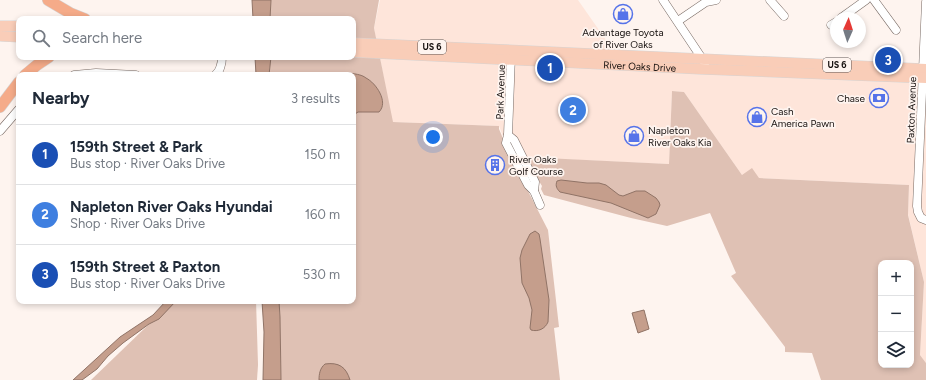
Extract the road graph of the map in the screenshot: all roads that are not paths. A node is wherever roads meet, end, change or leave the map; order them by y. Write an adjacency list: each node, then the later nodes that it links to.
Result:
1 (48, 0): 9 (highway)
2 (663, 0): 11 (street)
3 (716, 0): 11 (street)
4 (770, 0): 10 (street)
5 (866, 0): 8 (street)
6 (874, 0): 14 (street)
7 (926, 2): 26 (street, Paxton Avenue)
8 (849, 12)
9 (78, 16)
10 (784, 16)
11 (678, 21): 20 (street)
12 (0, 26): 13 (main road)
13 (16, 26)
14 (896, 30)
15 (0, 36): 16 (main road)
16 (16, 37)
17 (356, 43): 19 (main road, River Oaks Drive / US 6)
18 (356, 52): 19 (main road, River Oaks Drive / US 6)
19 (511, 55): 20 (main road, River Oaks Drive / US 6); 23 (main road, River Oaks Drive / US 6); 31 (street, Park Avenue)
20 (702, 59): 23 (street); 26 (main road, River Oaks Drive / US 6)
21 (44, 60): 24 (highway)
22 (221, 60): 25 (street)
23 (710, 70): 26 (main road, River Oaks Drive / US 6)
24 (29, 72)
25 (218, 72)
26 (925, 74): 32 (street, Paxton Avenue)
27 (16, 86): 28 (highway)
28 (0, 107)
29 (16, 112): 30 (street)
30 (0, 131)
31 (540, 205)
32 (924, 219)

